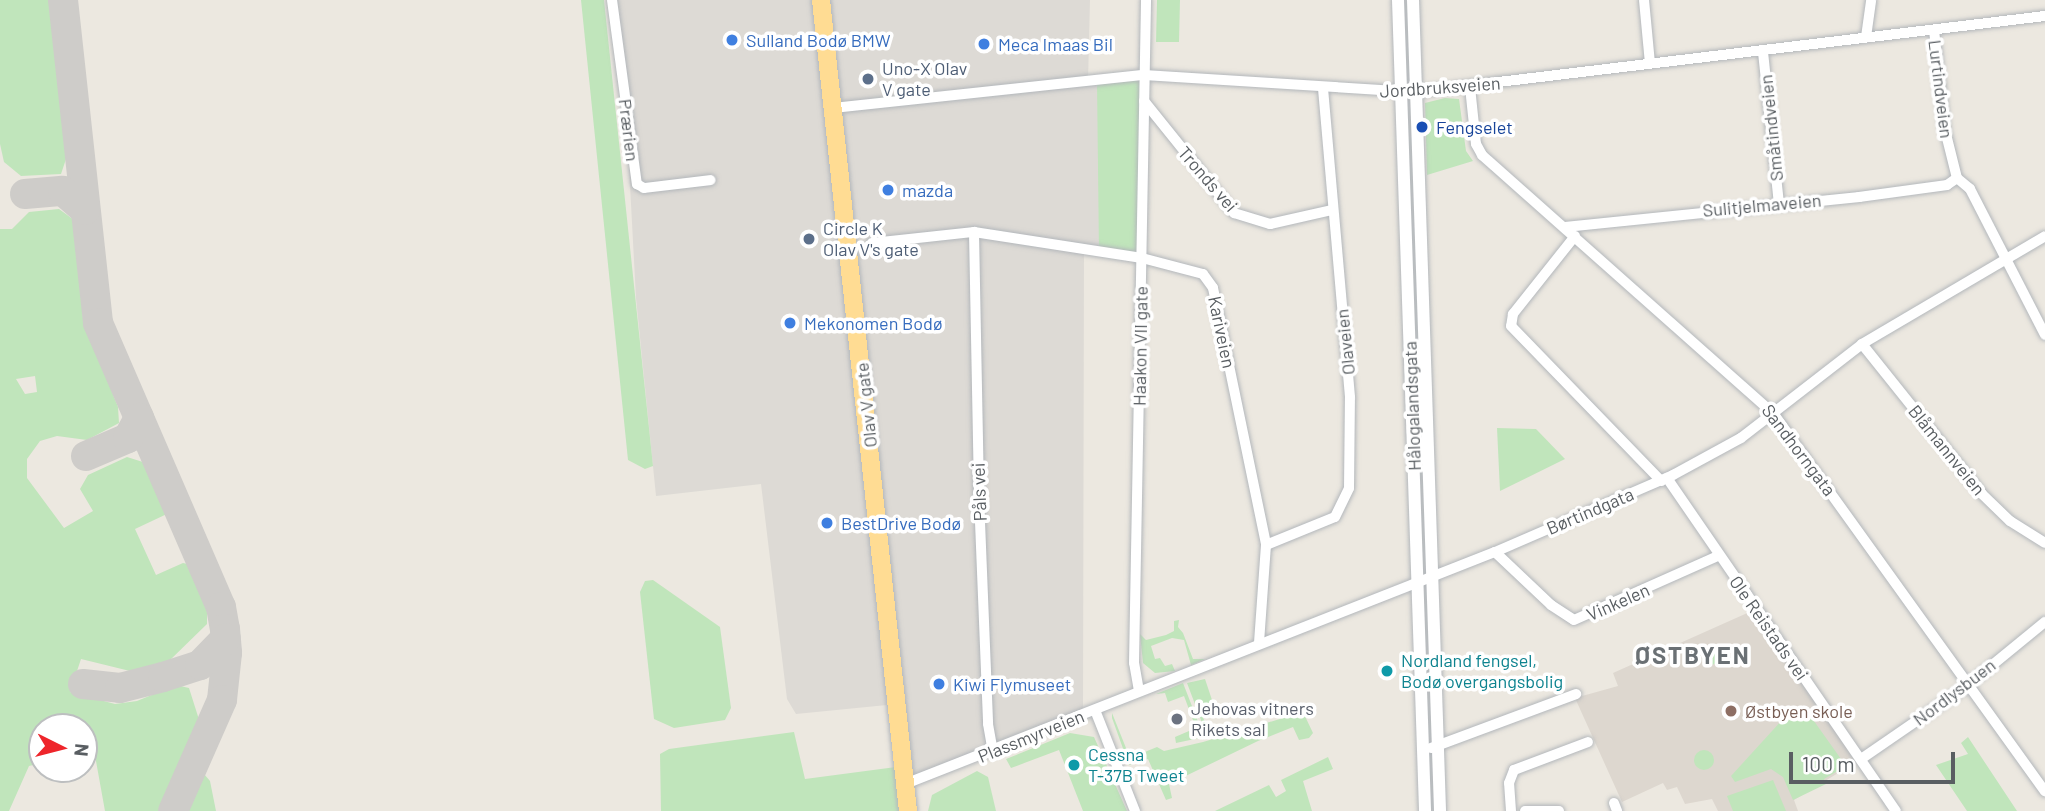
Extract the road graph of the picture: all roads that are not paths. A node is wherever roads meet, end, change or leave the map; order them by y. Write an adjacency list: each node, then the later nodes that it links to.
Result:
1 (612, 0): 21 (street, Prærien)
2 (821, 0): 19 (highway, Olav V gate)
3 (1146, 0): 13 (street, Haakon VII gate)
4 (1398, 0): 16 (street, Hålogalandsgata)
5 (1413, 0): 17 (street, Hålogalandsgata)
6 (1644, 0): 12 (street)
7 (1871, 0): 10 (street)
8 (2045, 16): 9 (street, Jordbruksveien)
9 (1934, 30): 10 (street, Jordbruksveien); 20 (street, Lurtindveien)
10 (1866, 37): 11 (street, Jordbruksveien)
11 (1763, 52): 12 (street, Jordbruksveien); 22 (street, Småtindveien)
12 (1650, 63): 14 (street, Jordbruksveien)
13 (1144, 75): 15 (street, Jordbruksveien); 18 (street, Haakon VII gate); 19 (street, Jordbruksveien)
14 (1470, 86): 17 (street, Jordbruksveien); 24 (street, Sandhorngata)
15 (1323, 88): 16 (street, Jordbruksveien); 23 (street, Olaveien)
16 (1401, 92): 17 (street, Jordbruksveien); 40 (street, Hålogalandsgata)
17 (1416, 92): 39 (street, Hålogalandsgata)
18 (1144, 101): 23 (street, Tronds vei); 29 (street, Haakon VII gate)
19 (833, 108): 52 (highway, Olav V gate)
20 (1957, 178): 22 (street, Sulitjelmaveien); 30 (street, Lurtindveien)
21 (711, 180)
22 (1779, 204): 24 (street, Sulitjelmaveien)
23 (1332, 210): 36 (street, Olaveien)
24 (1565, 227): 26 (street, Sandhorngata)
25 (974, 232): 28 (street, Kariveien); 29 (street, Kariveien); 49 (street, Påls vei)
26 (1575, 236): 33 (street, Sandhorngata); 34 (street, Ole Reistads vei)
27 (2045, 236): 30 (street, Børtindgata)
28 (872, 243)
29 (1142, 258): 36 (street, Kariveien); 44 (street, Haakon VII gate)
30 (2005, 258): 31 (street); 32 (street, Børtindgata)
31 (2045, 335)
32 (1862, 344): 33 (street, Børtindgata); 35 (street, Blåmannveien)
33 (1773, 413): 34 (street, Børtindgata); 43 (street, Sandhorngata)
34 (1664, 479): 37 (street, Børtindgata); 38 (street, Ole Reistads vei)
35 (2045, 543)
36 (1266, 545): 42 (street, Kariveien)
37 (1495, 552): 38 (street, Vinkelen); 39 (street, Børtindgata)
38 (1718, 556): 51 (street, Ole Reistads vei)
39 (1432, 576): 40 (street, Børtindgata); 48 (street, Hålogalandsgata)
40 (1418, 582): 42 (street, Børtindgata); 50 (street, Hålogalandsgata)
41 (2045, 622): 43 (street, Nordlysbuen)
42 (1259, 643): 44 (street, Børtindgata)
43 (1970, 682): 51 (street, Nordlysbuen); 53 (street, Sandhorngata)
44 (1139, 691): 46 (street, Børtindgata)
45 (1576, 694): 48 (street)
46 (1095, 710): 49 (street, Plassmyrveien); 56 (street, Plassmyrveien)
47 (1588, 742): 59 (street)
48 (1437, 746): 50 (street); 58 (street, Hålogalandsgata)
49 (993, 751): 52 (street, Plassmyrveien)
50 (1424, 751): 57 (street, Hålogalandsgata)
51 (1861, 759): 54 (street, Ole Reistads vei)
52 (905, 784): 55 (highway, Olav V gate)
53 (2045, 791)
54 (1893, 807): 62 (street)
55 (908, 811)
56 (1135, 811)
57 (1425, 811)
58 (1440, 811)
59 (1511, 811)
60 (1525, 811): 61 (street)
61 (1559, 811)
62 (1880, 811)

